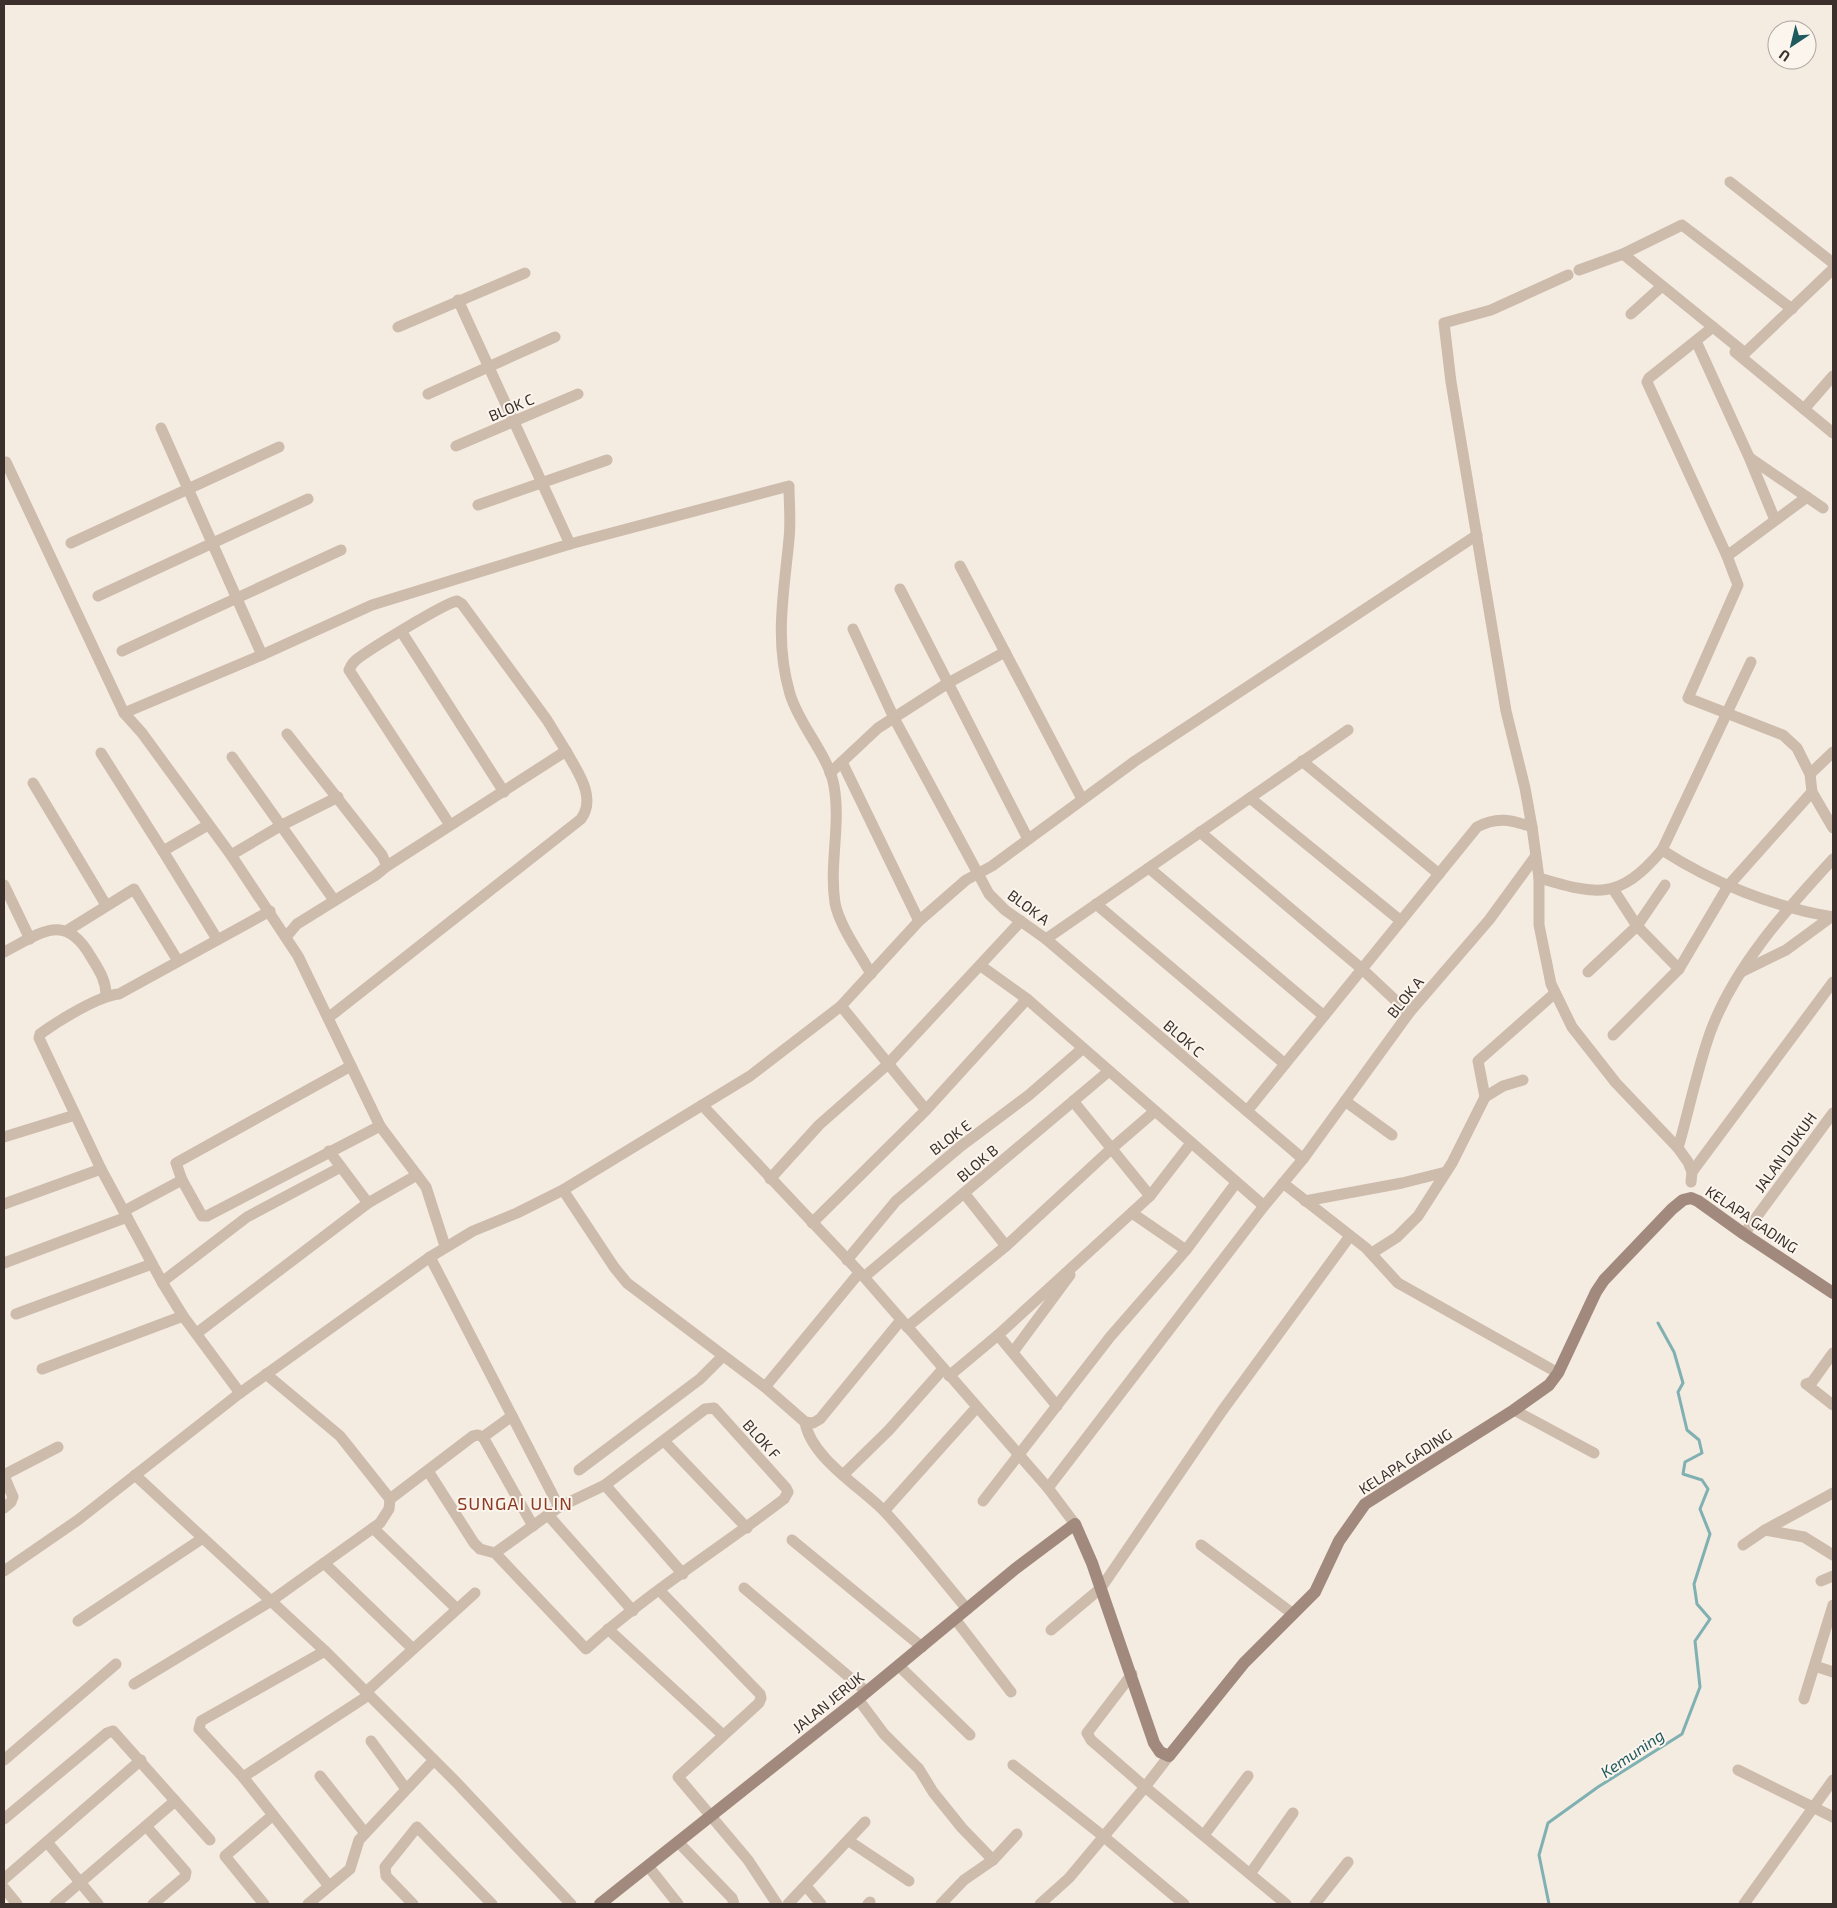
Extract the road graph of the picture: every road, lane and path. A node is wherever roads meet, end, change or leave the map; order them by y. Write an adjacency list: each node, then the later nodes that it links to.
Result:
1 (1730, 182): 3 (street)
2 (1623, 254): 6 (street); 8 (street); 34 (street)
3 (1833, 263)
4 (1833, 269): 8 (street)
5 (525, 273): 7 (street)
6 (1662, 286): 9 (street); 11 (street)
7 (458, 300): 10 (street); 14 (street)
8 (1792, 309): 11 (street)
9 (1631, 314)
10 (398, 326)
11 (1711, 328): 13 (street); 18 (street)
12 (555, 337): 14 (street)
13 (1696, 341): 24 (street); 39 (street)
14 (489, 367): 16 (street); 19 (street)
15 (1833, 376): 18 (street)
16 (428, 394)
17 (578, 394): 19 (street, BLOK C)
18 (1804, 409): 21 (street)
19 (514, 422): 22 (street, BLOK C); 27 (street)
20 (161, 428): 28 (street)
21 (1833, 432)
22 (456, 446)
23 (279, 447): 28 (street)
24 (1750, 457): 29 (street); 33 (street)
25 (607, 460): 27 (street)
26 (6, 462): 51 (street)
27 (542, 483): 31 (street); 36 (street)
28 (188, 490): 35 (street); 37 (street)
29 (1806, 497): 32 (street); 33 (street)
30 (308, 500): 37 (street)
31 (478, 505)
32 (1823, 508)
33 (1775, 520): 39 (street)
34 (1477, 535): 69 (street); 73 (street)
35 (71, 543)
36 (570, 544): 48 (street); 62 (street)
37 (212, 545): 42 (street); 43 (street)
38 (341, 550): 43 (street)
39 (1727, 556): 52 (street)
40 (960, 566): 47 (street)
41 (900, 589): 50 (street)
42 (98, 596)
43 (237, 600): 46 (street); 48 (street)
44 (853, 629): 53 (street, BLOK A)
45 (401, 632): 56 (street); 65 (street); 72 (street)
46 (122, 651)
47 (1005, 652): 50 (street); 69 (street)
48 (262, 655): 51 (street)
49 (1751, 662): 52 (street)
50 (948, 683): 53 (street); 76 (street)
51 (124, 713): 70 (street)
52 (1726, 714): 63 (street); 77 (street)
53 (894, 718): 61 (street); 85 (street, BLOK A)
54 (1348, 730): 60 (street)
55 (287, 734): 67 (street)
56 (566, 751): 65 (street); 121 (street)
57 (101, 752): 78 (street)
58 (1833, 752): 63 (street)
59 (232, 757): 71 (street)
60 (1302, 761): 68 (street); 84 (street)
61 (842, 762): 62 (street); 97 (street)
62 (830, 773): 113 (street)
63 (1810, 774): 66 (street)
64 (33, 783): 93 (street)
65 (504, 792): 72 (street)
66 (1812, 792): 74 (street); 89 (street)
67 (338, 797): 71 (street); 82 (street)
68 (1250, 798): 75 (street); 99 (street)
69 (1082, 799): 76 (street)
70 (208, 825): 78 (street); 79 (street)
71 (282, 825): 79 (street); 91 (street)
72 (450, 825): 82 (street)
73 (1532, 827): 80 (street); 84 (street)
74 (1833, 828)
75 (1200, 832): 83 (street); 109 (street)
76 (1028, 839): 85 (street)
77 (1662, 850): 89 (street); 90 (street)
78 (163, 851): 104 (street)
79 (231, 855): 95 (street)
80 (1535, 857): 86 (street); 119 (street, BLOK A)
81 (1833, 859): 94 (street)
82 (386, 866): 91 (street)
83 (1149, 868): 92 (street); 120 (street)
84 (1439, 874): 99 (street)
85 (977, 875): 97 (street); 98 (street, BLOK A)
86 (1539, 878): 90 (street); 115 (street)
87 (4, 885): 103 (street)
88 (1665, 885): 100 (street)
89 (1728, 886): 94 (street); 110 (street)
90 (1613, 888): 100 (street)
91 (334, 900): 102 (street)
92 (1096, 904): 105 (street); 124 (street)
93 (106, 905): 101 (street); 107 (street)
94 (1789, 906): 96 (street); 112 (street)
95 (270, 911): 102 (street); 104 (street)
96 (1832, 917): 112 (street)
97 (919, 921): 113 (street)
98 (1021, 921): 105 (street, BLOK A); 108 (street)
99 (1401, 921): 109 (street)
100 (1637, 926): 110 (street); 111 (street)
101 (68, 930): 103 (street); 116 (street)
102 (286, 937): 121 (street)
103 (30, 938): 106 (street)
104 (217, 939): 107 (street)
105 (1046, 939): 135 (street, BLOK C)
106 (4, 952)
107 (178, 961): 116 (street)
108 (981, 966): 117 (street); 125 (street)
109 (1362, 969): 119 (street); 120 (street)
110 (1679, 969): 122 (street)
111 (1588, 972)
112 (1742, 972): 142 (street)
113 (871, 974): 118 (street)
114 (1833, 982): 142 (street)
115 (1555, 992): 129 (street); 142 (street)
116 (106, 996): 137 (street)
117 (1027, 999): 123 (street); 133 (street)
118 (840, 1006): 125 (street); 132 (street)
119 (1409, 1013): 131 (street, BLOK A)
120 (1324, 1016): 124 (street)
121 (328, 1018): 126 (street)
122 (1613, 1036)
123 (1082, 1049): 127 (street); 172 (street, BLOK E)
124 (1285, 1064): 135 (street)
125 (887, 1065): 133 (street); 150 (street)
126 (351, 1066): 138 (street); 151 (street)
127 (1109, 1071): 130 (street, BLOK B); 134 (street)
128 (1523, 1080): 129 (street)
129 (1484, 1097): 148 (street)
130 (1073, 1101): 143 (street); 155 (street, BLOK B)
131 (1345, 1101): 139 (street); 145 (street, BLOK A)
132 (702, 1105): 150 (street); 154 (street)
133 (926, 1110): 163 (street)
134 (1155, 1111): 141 (street); 143 (street)
135 (1246, 1111): 145 (street, BLOK C)
136 (1833, 1113): 164 (street, JALAN DUKUH)
137 (75, 1115): 140 (street); 147 (street)
138 (380, 1126): 144 (street); 149 (street)
139 (1392, 1135)
140 (4, 1137)
141 (1191, 1143): 152 (street); 156 (street)
142 (1678, 1148)
143 (1111, 1149): 156 (street); 167 (street)
144 (330, 1151): 146 (street); 151 (street)
145 (1303, 1159): 153 (street, BLOK A)
146 (342, 1167): 158 (street); 176 (street)
147 (101, 1169): 159 (street); 162 (street)
148 (1446, 1172): 157 (street); 169 (street)
149 (417, 1175): 158 (street); 166 (street)
150 (770, 1179): 163 (street)
151 (182, 1180): 162 (street)
152 (1236, 1183): 160 (street); 168 (street)
153 (1283, 1183): 157 (street); 160 (street, BLOK A)
154 (563, 1190): 166 (street); 185 (street)
155 (964, 1193): 167 (street); 175 (street, BLOK B)
156 (1150, 1196): 161 (street)
157 (1305, 1201): 165 (street)
158 (368, 1203): 181 (street)
159 (4, 1204)
160 (1264, 1206): 209 (street, BLOK A)
161 (1132, 1213): 168 (street); 170 (street)
162 (126, 1214): 173 (street); 174 (street)
163 (812, 1223): 172 (street)
164 (1744, 1234): 177 (street, KELAPA GADING); 195 (street, KELAPA GADING)
165 (1350, 1236): 169 (street); 234 (street)
166 (445, 1246): 171 (street)
167 (1006, 1246): 180 (street)
168 (1186, 1250): 193 (street)
169 (1372, 1253): 187 (street)
170 (1086, 1254): 182 (street); 183 (street)
171 (430, 1256): 189 (street); 196 (street)
172 (847, 1260): 175 (street)
173 (4, 1263)
174 (152, 1264): 176 (street); 178 (street)
175 (862, 1275): 180 (street); 190 (street, BLOK B)
176 (162, 1282): 179 (street)
177 (1833, 1293)
178 (16, 1314)
179 (183, 1316): 181 (street); 186 (street)
180 (904, 1323): 188 (street); 197 (street)
181 (198, 1333): 191 (street)
182 (998, 1335): 183 (street); 188 (street)
183 (1013, 1352): 193 (street)
184 (1833, 1353): 192 (street)
185 (723, 1356): 190 (street); 203 (street)
186 (42, 1369)
187 (1552, 1369)
188 (946, 1373): 194 (street); 206 (street)
189 (266, 1374): 191 (street); 211 (street)
190 (765, 1387): 197 (street)
191 (240, 1393): 205 (street)
192 (1833, 1405)
193 (1057, 1406): 202 (street)
194 (977, 1407): 202 (street); 215 (street)
195 (1514, 1410): 201 (street); 242 (street, KELAPA GADING)
196 (512, 1416): 198 (street); 213 (street)
197 (805, 1422): 206 (street)
198 (483, 1437): 204 (street); 218 (street)
199 (664, 1441): 208 (street); 220 (street); 220 (street, BLOK F)
200 (58, 1447): 207 (street)
201 (1594, 1454)
202 (1019, 1455): 209 (street); 212 (street)
203 (579, 1470)
204 (428, 1471): 211 (street); 226 (street)
205 (135, 1475): 222 (street); 229 (street)
206 (843, 1475): 215 (street)
207 (4, 1476): 214 (street)
208 (605, 1485): 213 (street); 230 (street)
209 (1048, 1488): 217 (street)
210 (1833, 1494): 221 (street)
211 (390, 1500): 219 (street)
212 (983, 1501)
213 (559, 1507): 216 (street)
214 (4, 1508)
215 (884, 1511): 239 (street)
216 (548, 1515): 218 (street); 241 (street)
217 (1074, 1524): 234 (street); 239 (street, JALAN JERUK)
218 (533, 1526): 226 (street)
219 (373, 1528): 228 (street); 240 (street)
220 (746, 1528): 230 (street)
221 (1765, 1530): 225 (street); 227 (street)
222 (202, 1538): 237 (street); 244 (street)
223 (792, 1540): 247 (street)
224 (1201, 1545): 242 (street)
225 (1743, 1545)
226 (495, 1552): 245 (street)
227 (1833, 1555)
228 (324, 1563): 237 (street); 248 (street)
229 (4, 1572)
230 (683, 1574): 235 (street)
231 (1833, 1576): 232 (street)
232 (1821, 1581)
233 (744, 1588): 258 (street)
234 (1101, 1588): 246 (street); 254 (street)
235 (660, 1591): 241 (street); 260 (street)
236 (475, 1593): 240 (street)
237 (271, 1601): 249 (street); 255 (street)
238 (1833, 1605): 252 (street)
239 (968, 1609): 243 (street, JALAN JERUK)
240 (456, 1610): 248 (street)
241 (633, 1611): 245 (street)
242 (1293, 1614): 263 (street, KELAPA GADING)
243 (955, 1619): 247 (street, JALAN JERUK); 256 (street)
244 (78, 1621)
245 (608, 1629): 260 (street)
246 (1051, 1630)
247 (922, 1647): 251 (street, JALAN JERUK)
248 (413, 1649): 257 (street)
249 (325, 1651): 257 (street); 271 (street)
250 (116, 1664): 264 (street)
251 (899, 1666): 258 (street, JALAN JERUK); 261 (street)
252 (1815, 1666): 253 (street); 259 (street)
253 (1833, 1672)
254 (1132, 1674): 263 (street); 273 (street)
255 (134, 1684)
256 (1010, 1692)
257 (368, 1694): 266 (street); 271 (street)
258 (862, 1696): 279 (street, JALAN JERUK); 292 (street)
259 (1804, 1700)
260 (723, 1735): 279 (street)
261 (970, 1735)
262 (371, 1741): 274 (street)
263 (1169, 1756): 273 (street)
264 (4, 1760)
265 (141, 1760): 275 (street); 281 (street); 290 (street)
266 (434, 1760): 274 (street); 310 (street)
267 (1013, 1765): 287 (street)
268 (1738, 1770): 276 (street)
269 (320, 1776): 284 (street)
270 (1248, 1776): 286 (street)
271 (243, 1777): 278 (street)
272 (1833, 1780): 276 (street)
273 (1145, 1787): 286 (street); 287 (street)
274 (406, 1789): 284 (street)
275 (175, 1801): 283 (street); 288 (street)
276 (1814, 1809): 280 (street); 322 (street)
277 (1293, 1813): 295 (street)
278 (273, 1816): 299 (street); 306 (street)
279 (710, 1817): 291 (street, JALAN JERUK); 314 (street)
280 (1833, 1817)
281 (4, 1819)
282 (865, 1822): 289 (street)
283 (146, 1826): 298 (street); 305 (street)
284 (365, 1833): 299 (street)
285 (1017, 1834): 292 (street)
286 (1204, 1835): 295 (street)
287 (1104, 1836): 318 (street); 319 (street)
288 (210, 1840)
289 (849, 1840): 297 (street); 300 (street)
290 (47, 1842): 296 (street); 298 (street)
291 (678, 1842): 294 (street, JALAN JERUK); 313 (street)
292 (993, 1860): 317 (street)
293 (1348, 1862): 321 (street)
294 (648, 1866): 311 (street, JALAN JERUK); 312 (street)
295 (1250, 1874): 320 (street)
296 (4, 1879)
297 (909, 1881)
298 (80, 1882): 303 (street); 304 (street)
299 (330, 1886): 307 (street)
300 (806, 1886): 315 (street); 316 (street)
301 (4, 1888): 302 (street)
302 (12, 1903)
303 (55, 1904)
304 (98, 1904)
305 (153, 1904)
306 (264, 1904)
307 (308, 1904)
308 (413, 1904): 309 (street)
309 (492, 1904)
310 (571, 1904)
311 (600, 1904)
312 (678, 1904)
313 (734, 1904)
314 (777, 1904)
315 (788, 1904)
316 (821, 1904)
317 (941, 1904)
318 (1040, 1904)
319 (1184, 1904)
320 (1286, 1904)
321 (1315, 1904)
322 (1744, 1904)

